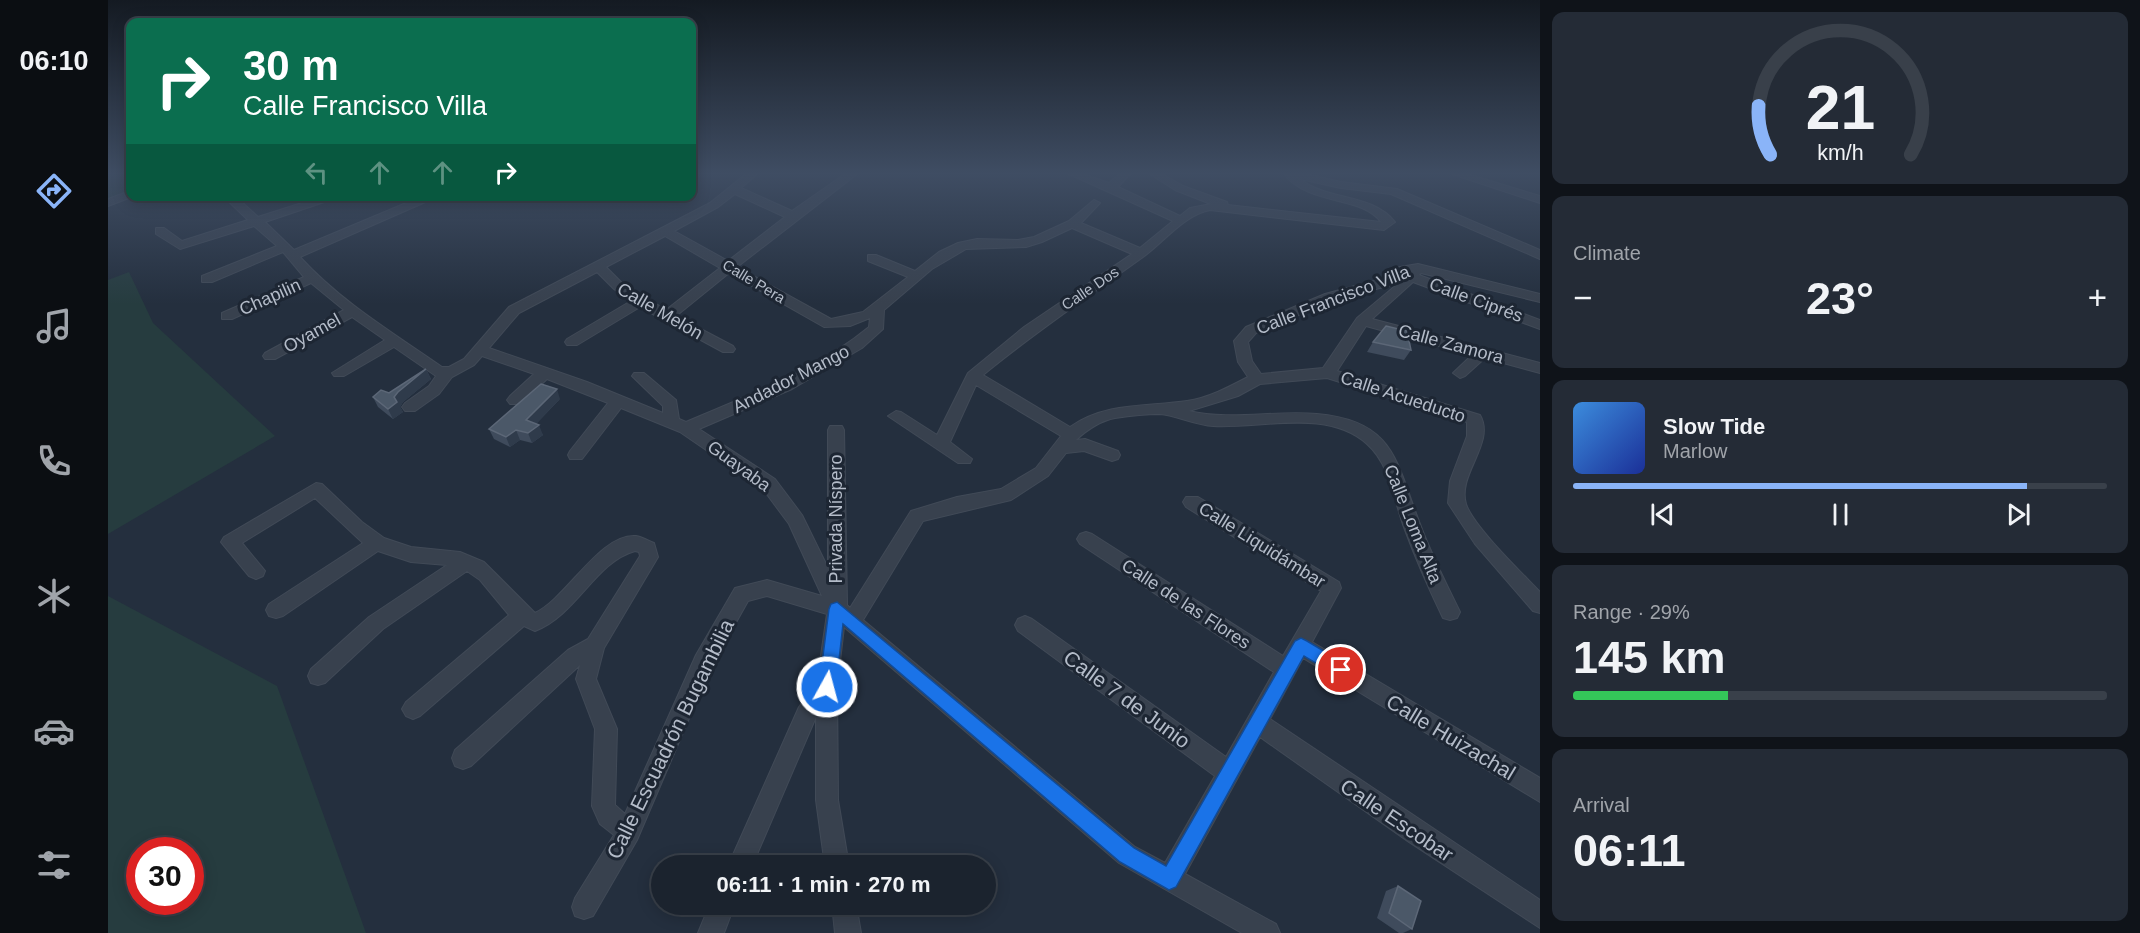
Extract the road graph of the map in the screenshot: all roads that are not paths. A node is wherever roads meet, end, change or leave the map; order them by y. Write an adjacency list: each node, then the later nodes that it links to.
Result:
1 (254, 218): 13 (street)
2 (272, 218): 13 (street)
3 (377, 218): 17 (street)
4 (690, 218): 16 (street)
5 (791, 218): 22 (street)
6 (1079, 218): 14 (street)
7 (1174, 218): 12 (street)
8 (1183, 218): 12 (street, Calle Dos)
9 (1308, 218): 10 (street)
10 (1386, 218)
11 (1455, 218): 19 (street)
12 (1179, 220): 18 (street, Calle Dos)
13 (259, 222): 15 (street); 17 (street)
14 (1073, 224): 18 (street); 24 (street)
15 (160, 231)
16 (665, 231): 21 (street); 22 (street, Calle Pera)
17 (289, 251): 25 (street); 26 (street)
18 (1141, 253): 48 (street, Calle Dos)
19 (1540, 255)
20 (872, 258): 24 (street)
21 (599, 266): 28 (street, Calle Melón); 38 (street)
22 (730, 266): 30 (street, Calle Pera); 32 (street)
23 (1415, 272): 27 (street, Calle Francisco Villa); 33 (street); 34 (street, Calle Ciprés); 49 (street, Calle Francisco Villa)
24 (916, 276): 30 (street)
25 (312, 278): 29 (street); 31 (street, Chapilin)
26 (207, 279)
27 (1540, 298)
28 (640, 300): 32 (street, Calle Melón); 36 (street)
29 (353, 311): 35 (street); 40 (street, Oyamel)
30 (878, 311): 55 (street, Andador Mango)
31 (228, 316)
32 (668, 316): 37 (street, Calle Melón)
33 (1362, 321): 39 (street, Calle Zamora); 44 (street)
34 (1540, 325)
35 (394, 341): 42 (street); 46 (street)
36 (572, 342)
37 (728, 349)
38 (478, 350): 43 (street, Guayaba); 46 (street)
39 (1482, 352): 41 (street, Calle Zamora); 45 (street)
40 (270, 356)
41 (1540, 368)
42 (339, 373)
43 (544, 373): 50 (street); 51 (street, Guayaba)
44 (1328, 373): 49 (street, Calle Acueducto); 67 (street, Calle Acueducto)
45 (1460, 373)
46 (446, 374): 52 (street)
47 (639, 375): 55 (street)
48 (973, 376): 57 (street); 58 (street)
49 (1257, 379): 53 (street)
50 (515, 400)
51 (618, 400): 55 (street, Guayaba); 59 (street)
52 (410, 407)
53 (1163, 409): 57 (street); 69 (street, Calle Loma Alta)
54 (896, 416): 58 (street)
55 (679, 425): 71 (street, Guayaba)
56 (836, 430): 71 (street, Privada Níspero)
57 (1066, 442): 60 (street); 71 (street)
58 (941, 444): 61 (street)
59 (576, 455)
60 (1112, 455)
61 (964, 459)
62 (1192, 502): 74 (street, Calle Liquidámbar)
63 (1086, 539): 75 (street, Calle de las Flores)
64 (375, 544): 65 (street); 66 (street); 68 (street)
65 (466, 562): 70 (street); 76 (street)
66 (256, 571)
67 (1540, 605)
68 (276, 610)
69 (1450, 612)
70 (523, 615): 73 (street); 78 (street)
71 (844, 615): 77 (street, Privada Níspero); 83 (street, Calle Escuadrón Bugambilia); 86 (street)
72 (1025, 625): 81 (street, Calle 7 de Junio)
73 (596, 645): 80 (street); 83 (street)
74 (1301, 646): 75 (street); 82 (street, Calle Huizachal)
75 (1286, 669): 79 (street)
76 (318, 676)
77 (827, 687): 84 (street); 85 (street, Privada Níspero)
78 (412, 709)
79 (1256, 722): 81 (street); 90 (street, Calle Escobar)
80 (463, 758)
81 (1228, 772): 86 (street)
82 (1540, 791)
83 (629, 832): 87 (street, Calle Escuadrón Bugambilia)
84 (745, 855)
85 (835, 855)
86 (1169, 880): 93 (street)
87 (584, 907)
88 (718, 915): 91 (street)
89 (846, 915): 92 (street)
90 (1540, 915)
91 (711, 933)
92 (848, 933)
93 (1267, 933)

